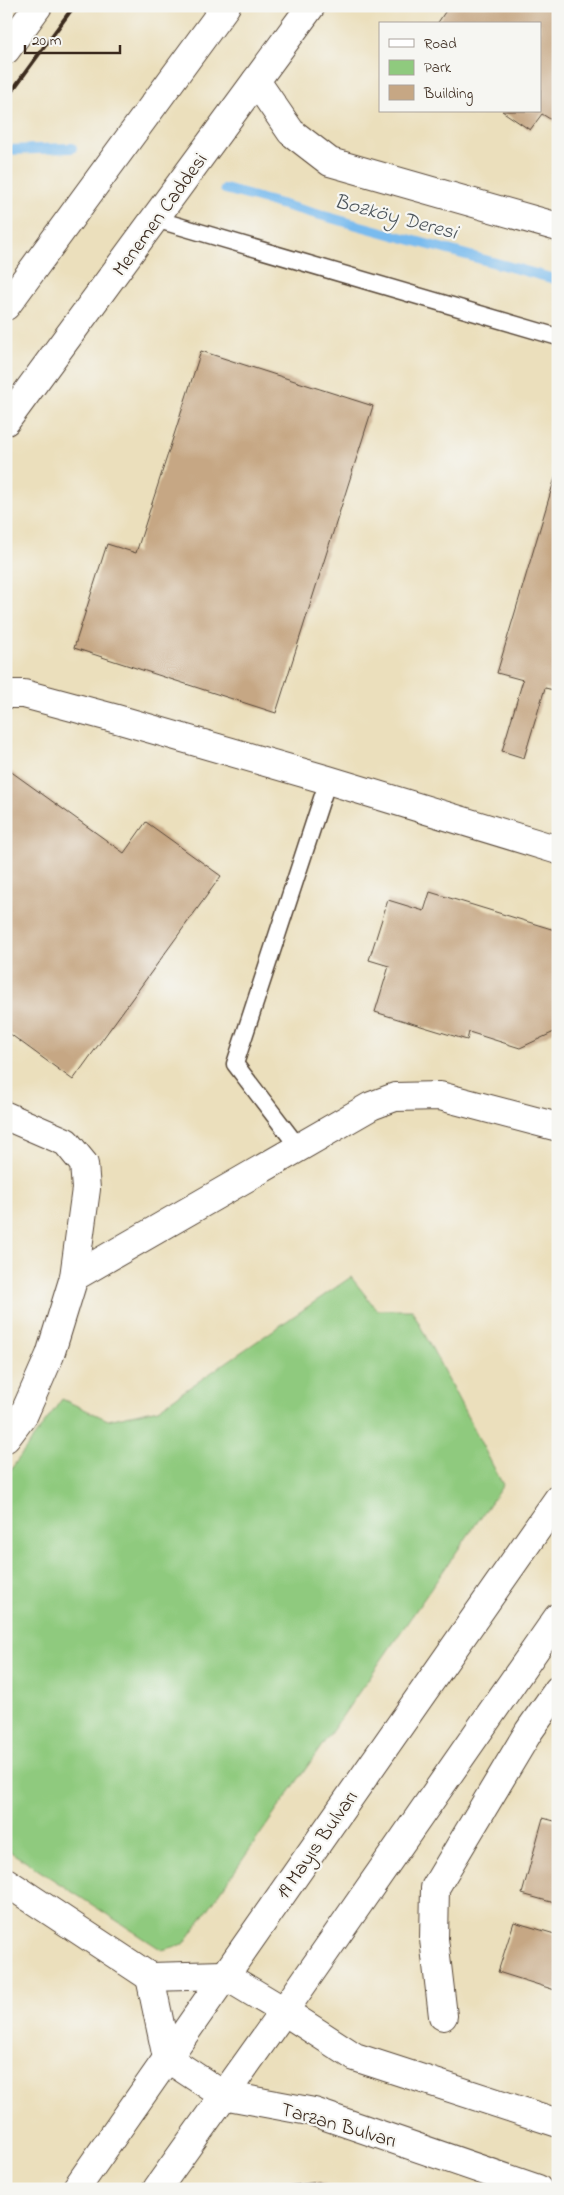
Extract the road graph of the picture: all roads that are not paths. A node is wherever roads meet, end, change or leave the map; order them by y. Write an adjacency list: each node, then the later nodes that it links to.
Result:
1 (38, 6): 4 (main road)
2 (226, 6): 8 (main road)
3 (311, 6): 5 (main road, Menemen Caddesi)
4 (6, 50)
5 (256, 81): 6 (main road, Menemen Caddesi); 7 (main road)
6 (155, 218): 9 (lane); 10 (main road, Menemen Caddesi)
7 (558, 227)
8 (6, 306)
9 (558, 336)
10 (6, 421)
11 (6, 694): 12 (main road)
12 (328, 780): 13 (main road); 16 (lane)
13 (558, 850)
14 (6, 1116): 17 (main road)
15 (558, 1127): 16 (main road)
16 (299, 1148): 17 (main road)
17 (74, 1277): 18 (main road)
18 (6, 1438)
19 (558, 1499): 23 (main road, 19 Mayıs Bulvarı)
20 (558, 1617): 25 (main road)
21 (558, 1690): 26 (main road)
22 (6, 1882): 24 (main road)
23 (224, 1976): 24 (main road); 25 (main road); 27 (main road, 19 Mayıs Bulvarı)
24 (150, 1977): 27 (main road)
25 (284, 2011): 28 (main road); 29 (main road)
26 (443, 2016)
27 (167, 2058): 28 (main road, Tarzan Bulvarı); 30 (main road, 19 Mayıs Bulvarı)
28 (223, 2095): 31 (main road); 32 (main road, Tarzan Bulvarı)
29 (558, 2123)
30 (76, 2189)
31 (157, 2189)
32 (538, 2189)

